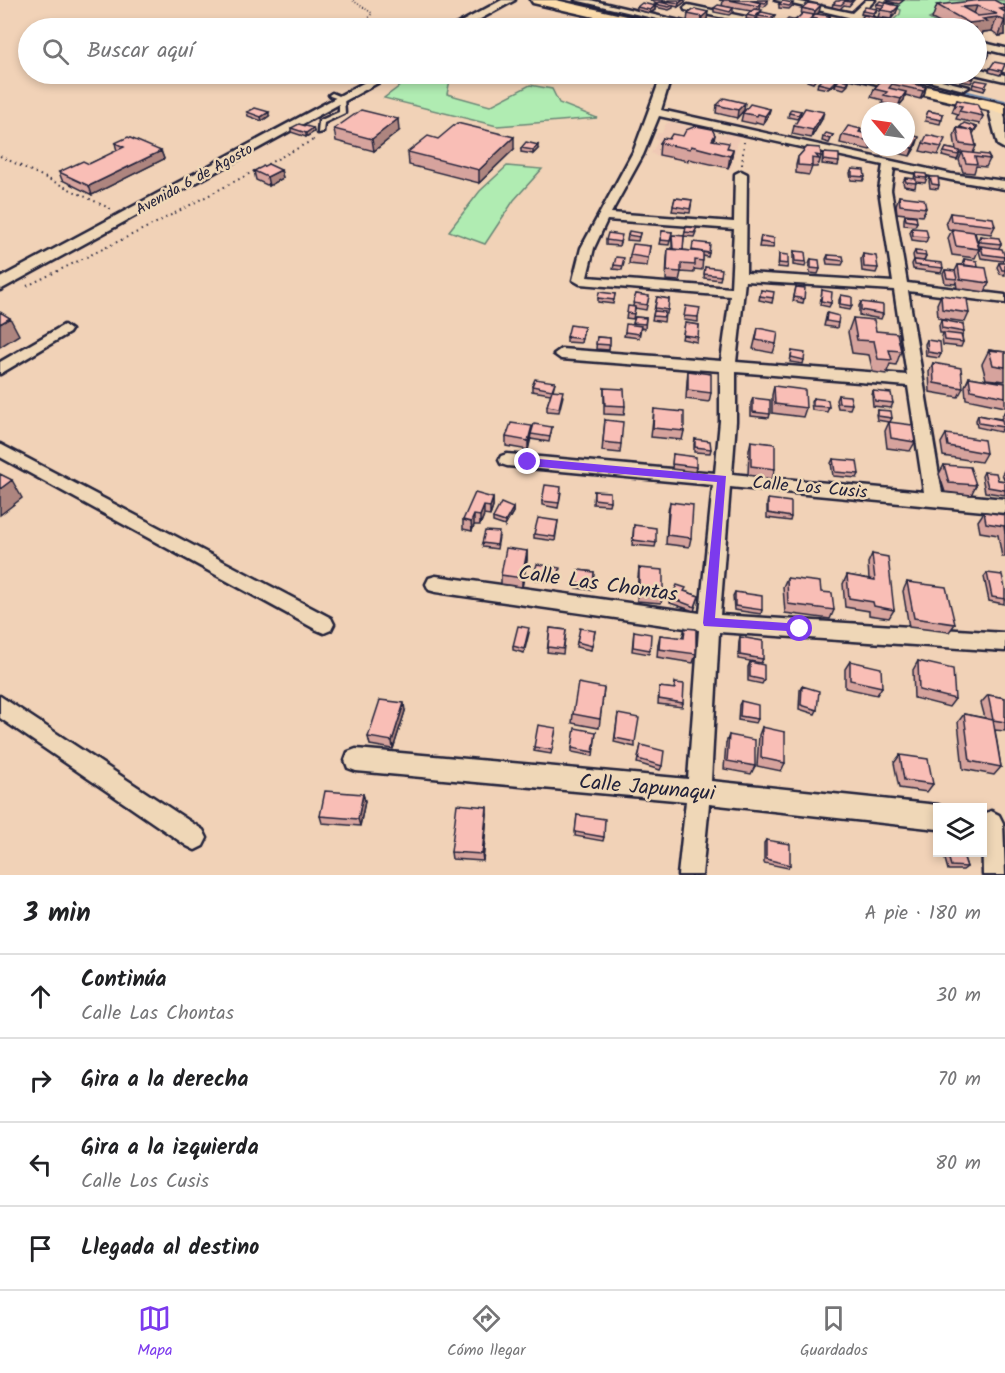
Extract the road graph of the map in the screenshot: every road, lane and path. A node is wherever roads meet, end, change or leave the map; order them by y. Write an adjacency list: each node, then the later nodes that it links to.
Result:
1 (352, 0): 11 (path)
2 (510, 0): 12 (street)
3 (523, 0): 13 (street)
4 (538, 0): 14 (main road)
5 (579, 0): 15 (street)
6 (700, 0): 9 (street)
7 (779, 0): 10 (street)
8 (871, 0): 10 (street)
9 (688, 8): 16 (street); 17 (street)
10 (855, 15): 18 (street); 19 (street)
11 (369, 18)
12 (479, 18)
13 (484, 18)
14 (633, 18)
15 (644, 18)
16 (674, 18)
17 (736, 18)
18 (852, 18)
19 (868, 18)
20 (987, 47): 21 (street)
21 (1005, 51)
22 (987, 74): 23 (street)
23 (1005, 78)
24 (356, 84): 30 (street, Avenida 6 de Agosto)
25 (366, 84): 30 (street, Avenida 6 de Agosto)
26 (664, 84): 32 (street)
27 (897, 84): 31 (main road)
28 (951, 84): 29 (street)
29 (964, 87)
30 (337, 97): 34 (lane); 38 (street, Avenida 6 de Agosto)
31 (1000, 108): 35 (street)
32 (655, 112): 33 (street); 42 (street)
33 (746, 131): 37 (street); 39 (path)
34 (320, 132): 48 (path)
35 (1005, 145)
36 (0, 156): 41 (path)
37 (889, 163): 40 (street); 47 (street)
38 (205, 168): 41 (street, Avenida 6 de Agosto); 45 (street, Avenida 6 de Agosto)
39 (741, 174): 43 (street)
40 (1005, 185)
41 (114, 211): 44 (street, Avenida 6 de Agosto)
42 (604, 216): 43 (street); 46 (street)
43 (740, 226): 46 (street)
44 (0, 272)
45 (0, 285)
46 (739, 285): 47 (street); 52 (street)
47 (899, 286): 49 (street); 54 (street)
48 (21, 289)
49 (1005, 299)
50 (64, 330): 53 (street)
51 (561, 354): 52 (street)
52 (728, 366): 54 (street); 57 (street)
53 (0, 369)
54 (916, 381): 58 (street)
55 (0, 450): 62 (street)
56 (507, 460): 57 (street, Calle Los Cusis)
57 (723, 478): 58 (street, Calle Los Cusis); 61 (street)
58 (934, 499): 59 (street, Calle Los Cusis)
59 (1005, 506)
60 (436, 584): 61 (street, Calle Las Chontas)
61 (708, 623): 63 (street, Calle Las Chontas); 66 (street)
62 (324, 624)
63 (1005, 642)
64 (0, 706): 69 (street)
65 (356, 760): 66 (street, Calle Japunaqui)
66 (699, 791): 67 (street, Calle Japunaqui); 70 (street)
67 (933, 816)
68 (993, 823): 71 (street)
69 (195, 838)
70 (690, 875)
71 (995, 875)

